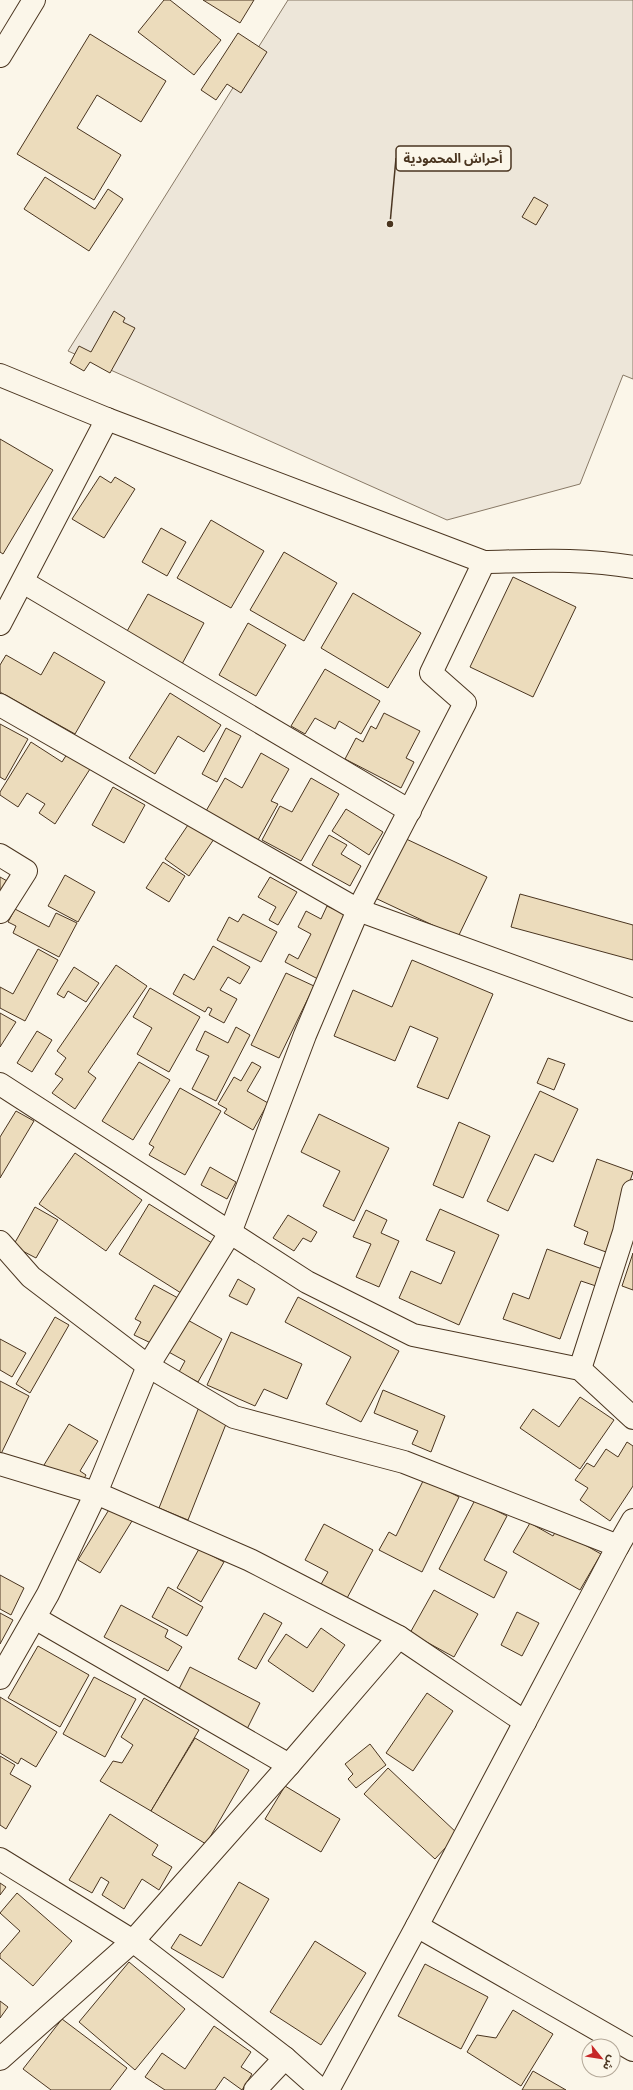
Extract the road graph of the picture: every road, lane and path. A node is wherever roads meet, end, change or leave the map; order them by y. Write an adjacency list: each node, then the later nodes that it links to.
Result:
1 (34, 0): 2 (street)
2 (0, 56)
3 (0, 375): 4 (street)
4 (107, 419): 5 (street); 7 (street)
5 (484, 562): 6 (street); 10 (street)
6 (633, 567)
7 (23, 582): 8 (street); 10 (street)
8 (0, 624)
9 (0, 706): 12 (street)
10 (410, 811): 12 (street)
11 (0, 856): 13 (street)
12 (358, 910): 14 (street); 17 (street)
13 (0, 912)
14 (633, 1010)
15 (0, 1084): 17 (street)
16 (633, 1191): 20 (street)
17 (230, 1232): 19 (street); 20 (street)
18 (0, 1242): 19 (street)
19 (148, 1366): 23 (street); 25 (street)
20 (580, 1370): 21 (street)
21 (633, 1418)
22 (0, 1464): 23 (street)
23 (96, 1493): 26 (street); 27 (street)
24 (633, 1520): 25 (street)
25 (618, 1546): 29 (street)
26 (35, 1618): 28 (street); 30 (street)
27 (399, 1637): 29 (street); 30 (street)
28 (0, 1678)
29 (525, 1722): 32 (street)
30 (289, 1765): 33 (street)
31 (0, 1859): 33 (street)
32 (417, 1926): 34 (street); 39 (street)
33 (133, 1941): 35 (street); 36 (street)
34 (633, 2050)
35 (286, 2058): 37 (street); 38 (street)
36 (0, 2059)
37 (255, 2090)
38 (321, 2090)
39 (328, 2090)

